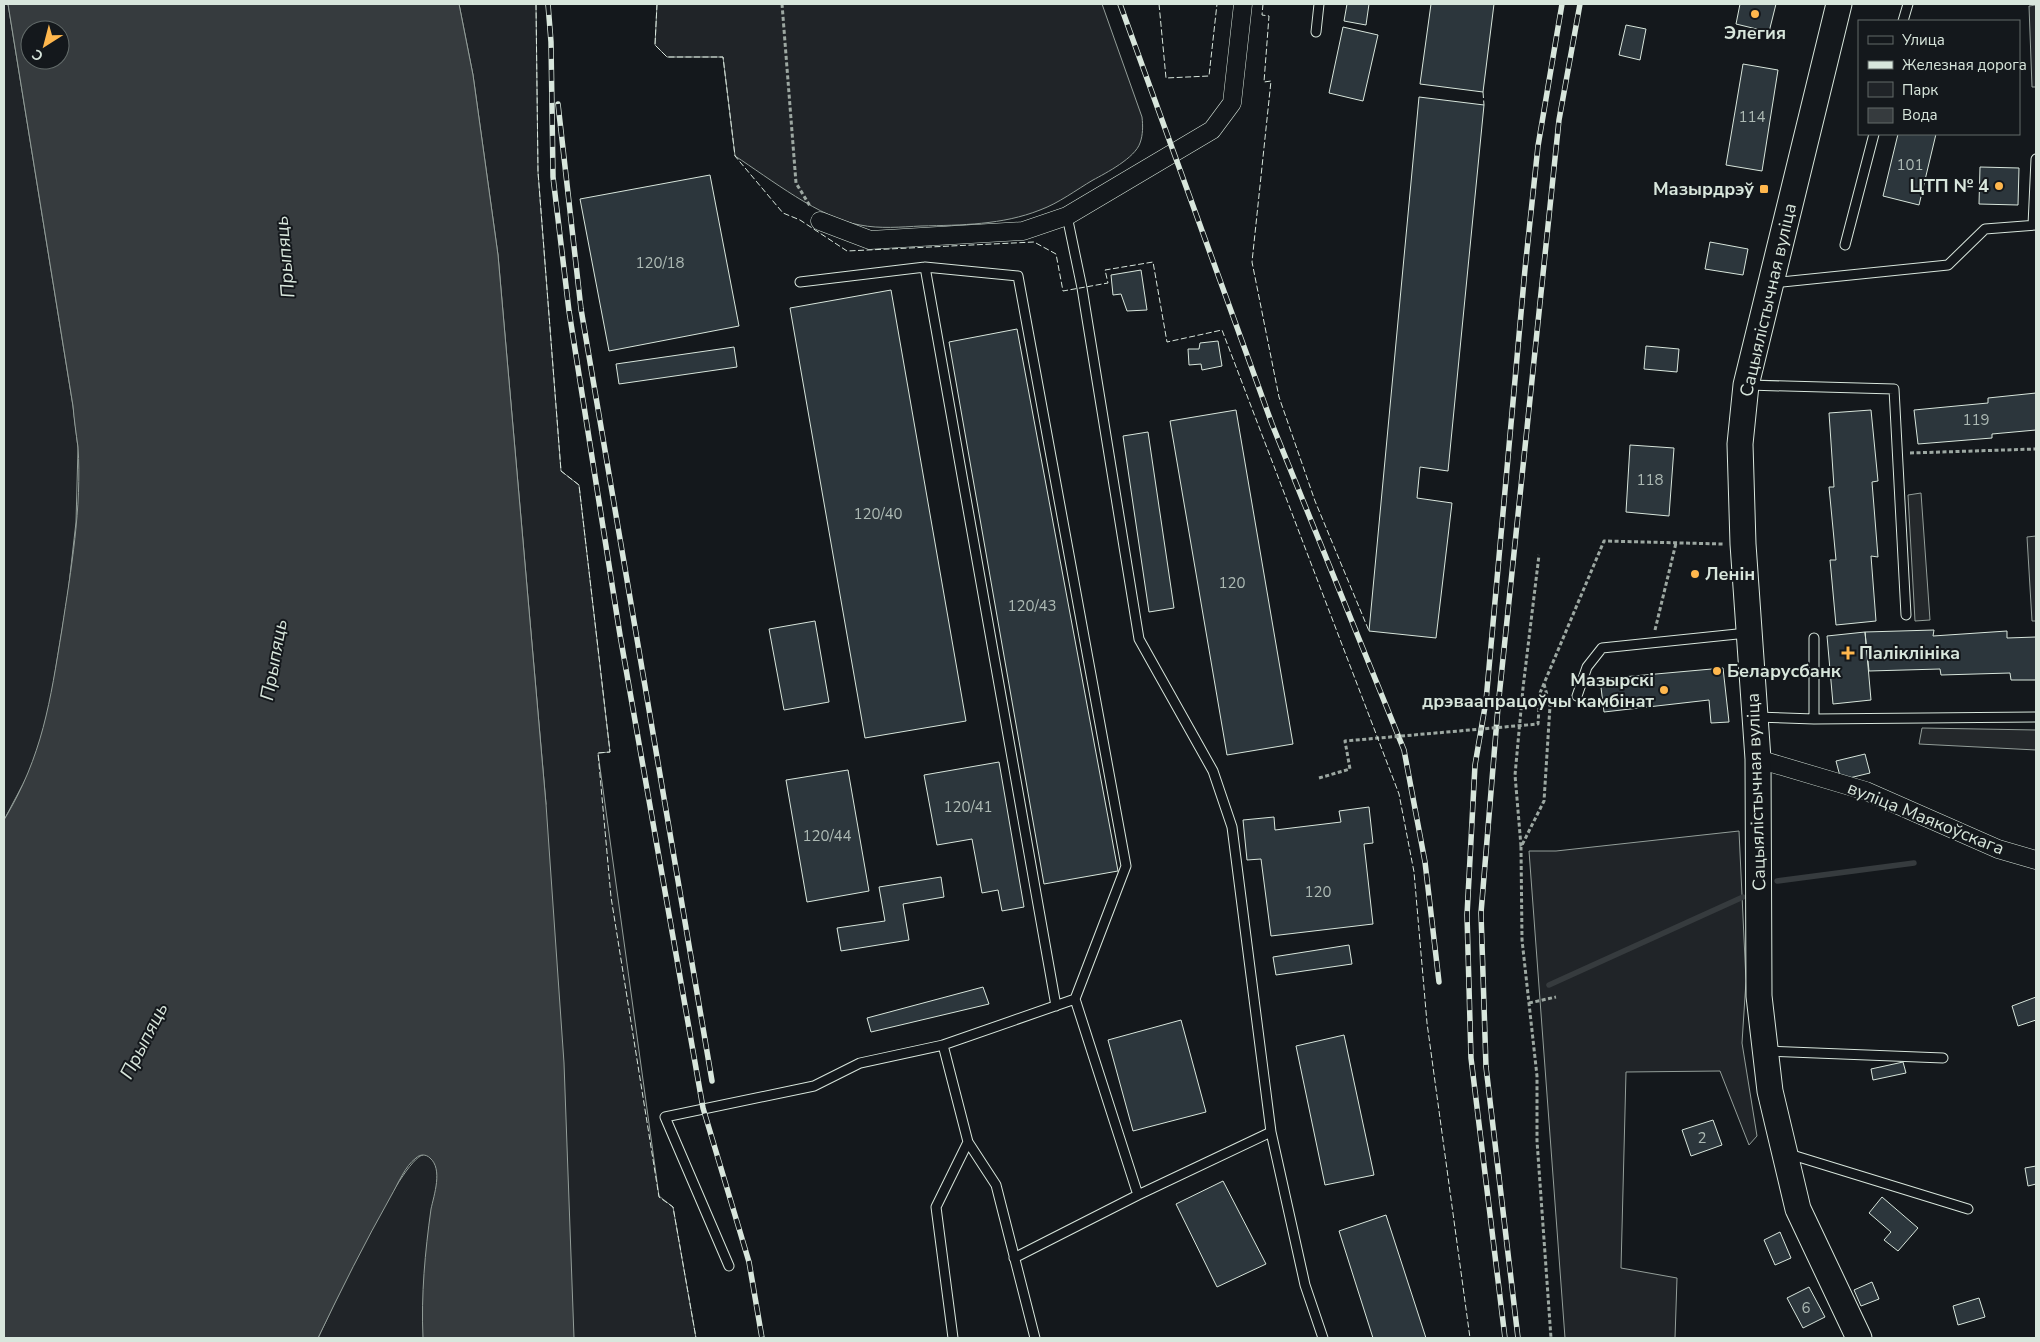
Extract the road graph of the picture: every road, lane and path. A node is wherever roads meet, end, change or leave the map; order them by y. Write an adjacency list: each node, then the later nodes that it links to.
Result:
1 (782, 4): 11 (path)
2 (1243, 4): 10 (street)
3 (1319, 4): 7 (lane)
4 (1840, 4): 16 (street, Сацыялістычная вуліца)
5 (1908, 4): 6 (lane)
6 (1903, 20)
7 (1316, 32)
8 (1874, 135): 13 (lane)
9 (2036, 159): 12 (lane)
10 (1067, 216): 11 (street); 43 (lane)
11 (820, 221)
12 (2035, 225): 16 (lane)
13 (1845, 245)
14 (925, 267): 15 (lane); 37 (lane); 39 (lane)
15 (800, 282)
16 (1770, 283): 17 (street, Сацыялістычная вуліца)
17 (1746, 385): 19 (lane); 21 (street, Сацыялістычная вуліца)
18 (2036, 450): 19 (path)
19 (1897, 453): 23 (lane)
20 (1676, 542): 21 (path); 26 (path); 27 (path)
21 (1743, 544): 24 (street, Сацыялістычная вуліца)
22 (1539, 555): 34 (path)
23 (1906, 615)
24 (1750, 632): 26 (lane); 29 (street, Сацыялістычная вуліца)
25 (1814, 638): 31 (lane)
26 (1651, 643): 28 (lane)
27 (1544, 684): 33 (path, bridge); 34 (path)
28 (1577, 696)
29 (1755, 717): 31 (lane); 32 (street, Сацыялістычная вуліца)
30 (2036, 717): 31 (lane)
31 (1814, 719)
32 (1758, 759): 35 (street, вуліца Маякоўскага); 41 (street, Сацыялістычная вуліца)
33 (1319, 778)
34 (1521, 847): 38 (path)
35 (2036, 860)
36 (1556, 997): 38 (path)
37 (1075, 999): 39 (lane); 46 (lane)
38 (1529, 1004): 53 (path)
39 (1056, 1006): 40 (lane)
40 (943, 1045): 44 (lane); 49 (lane)
41 (1765, 1051): 42 (lane); 45 (street, Сацыялістычная вуліца)
42 (1943, 1058)
43 (1271, 1132): 46 (lane); 52 (lane)
44 (968, 1142): 48 (lane); 50 (lane)
45 (1783, 1153): 47 (lane); 54 (street, Сацыялістычная вуліца)
46 (1138, 1195): 48 (lane)
47 (1968, 1209)
48 (1014, 1258): 51 (lane)
49 (728, 1266)
50 (953, 1338)
51 (1035, 1338)
52 (1323, 1338)
53 (1551, 1338)
54 (1859, 1338)

